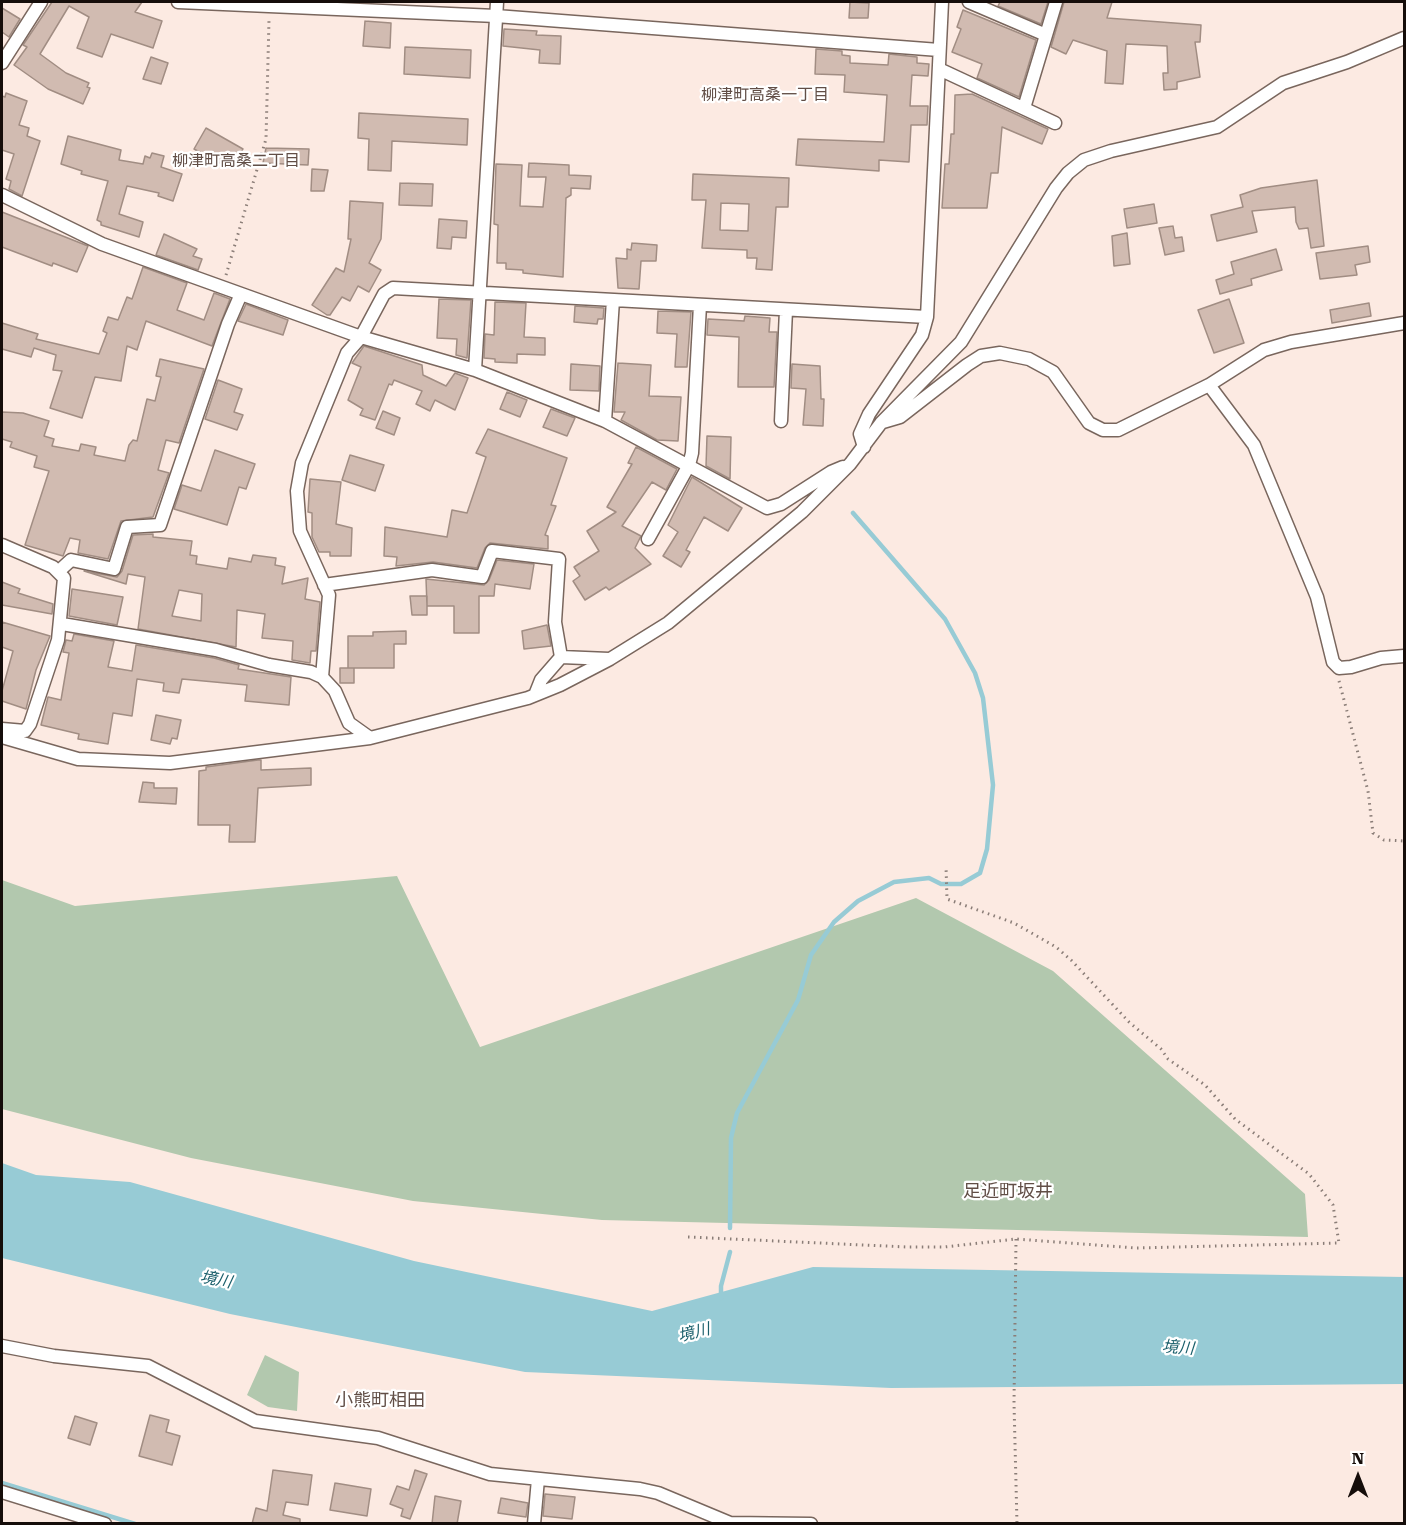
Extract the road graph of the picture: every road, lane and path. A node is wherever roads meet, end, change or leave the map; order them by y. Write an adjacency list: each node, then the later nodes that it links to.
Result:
1 (41, 2): 12 (street)
2 (178, 2): 7 (street)
3 (497, 2): 8 (street)
4 (942, 2): 11 (street)
5 (969, 2): 9 (street)
6 (1056, 2): 9 (street)
7 (269, 6): 8 (street); 17 (path)
8 (496, 16): 11 (street); 18 (street)
9 (1046, 35): 14 (street)
10 (1404, 38): 30 (street)
11 (939, 50): 13 (street)
12 (2, 63)
13 (939, 69): 14 (street); 23 (street)
14 (1024, 108): 15 (street)
15 (1056, 123)
16 (2, 195): 17 (street)
17 (222, 288): 19 (street)
18 (480, 293): 20 (street); 25 (street); 26 (street)
19 (241, 294): 25 (street); 36 (street)
20 (613, 300): 21 (street); 29 (street)
21 (700, 306): 22 (street); 33 (street)
22 (786, 310): 23 (street); 28 (street)
23 (927, 316): 31 (street)
24 (1404, 323): 27 (street)
25 (361, 337): 26 (street); 37 (street)
26 (475, 370): 29 (street)
27 (1209, 385): 30 (street); 42 (street)
28 (781, 421)
29 (605, 422): 33 (street)
30 (881, 423): 31 (street)
31 (864, 447): 32 (street)
32 (850, 464): 33 (street); 41 (street)
33 (689, 465): 34 (street)
34 (648, 539)
35 (2, 545): 36 (street)
36 (59, 571): 38 (street)
37 (324, 585): 40 (street); 43 (street)
38 (62, 624): 43 (street); 45 (street)
39 (1404, 656): 42 (street)
40 (561, 657): 41 (street); 44 (street)
41 (610, 659): 44 (street)
42 (1339, 668): 48 (path)
43 (322, 677): 47 (street)
44 (535, 695): 47 (street)
45 (2, 729)
46 (2, 737): 47 (street)
47 (370, 738)
48 (1404, 841)
49 (946, 866): 51 (path)
50 (688, 1237): 51 (path)
51 (1016, 1239): 59 (path)
52 (2, 1346): 53 (street)
53 (538, 1479): 55 (street); 57 (street)
54 (2, 1492): 56 (street)
55 (787, 1523): 58 (street)
56 (105, 1524)
57 (534, 1524)
58 (811, 1524)
59 (1017, 1524)

